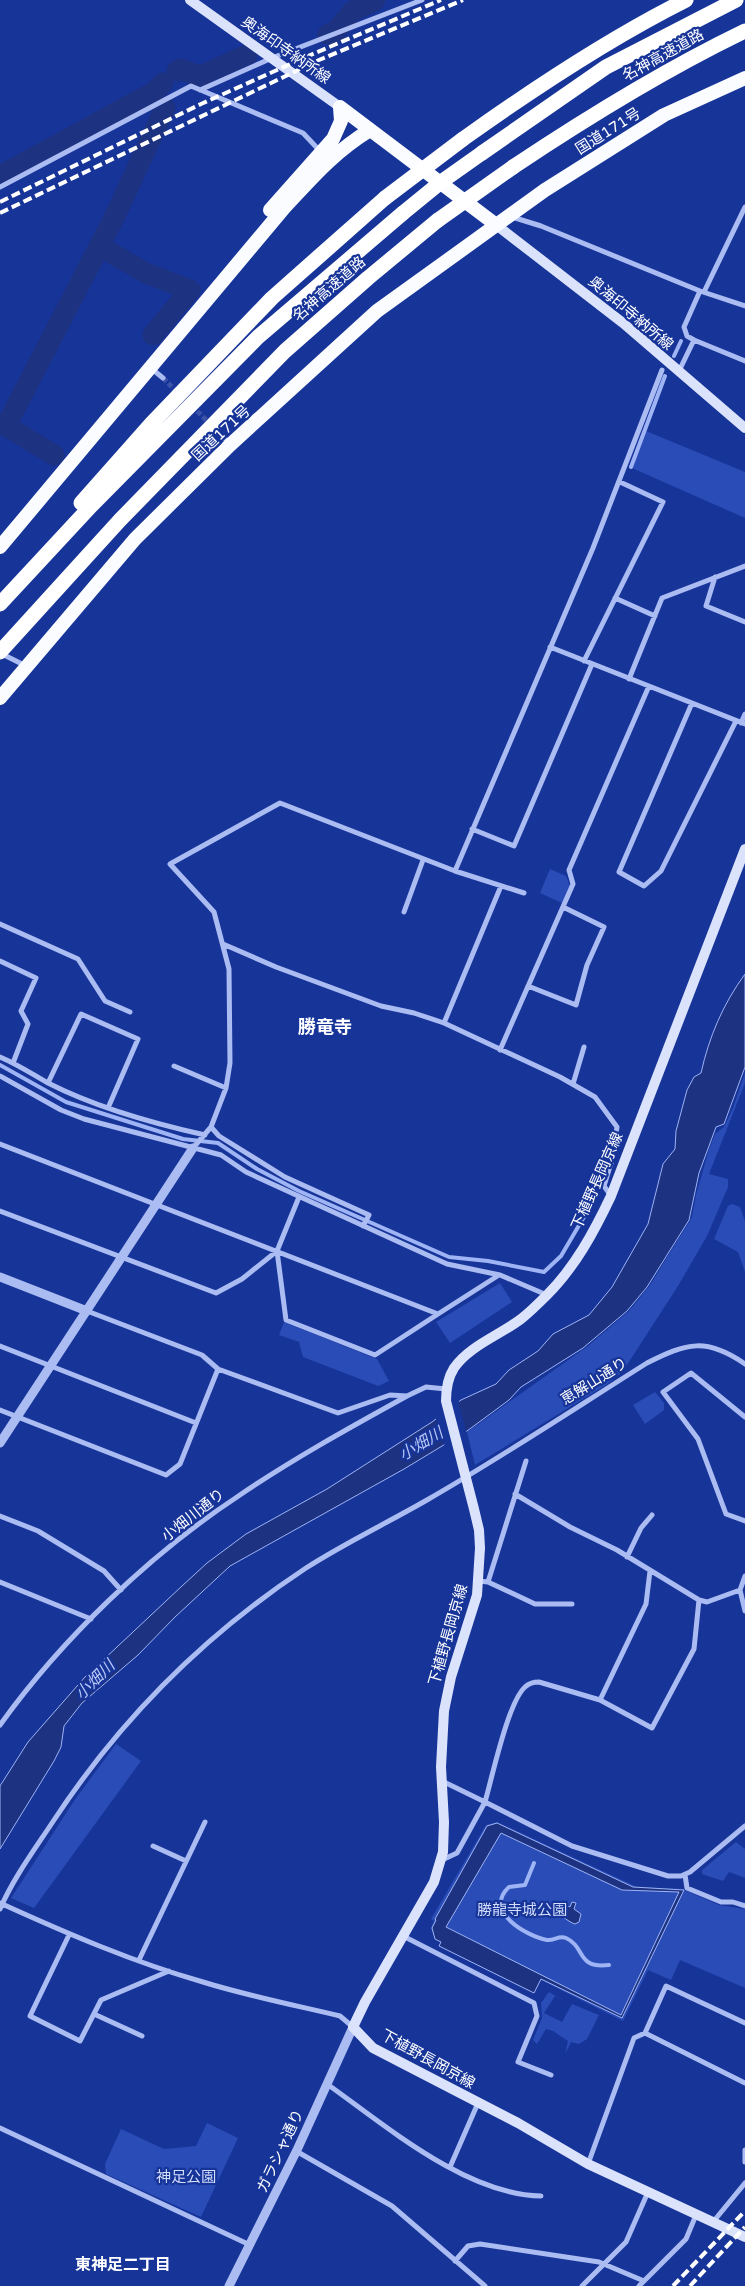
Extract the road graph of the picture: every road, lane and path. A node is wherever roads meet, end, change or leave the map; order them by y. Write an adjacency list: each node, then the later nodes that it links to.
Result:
1 (190, 0): 6 (main road, 奥海印寺納所線)
2 (422, 0): 6 (street)
3 (686, 0): 30 (highway, 名神高速道路, bridge)
4 (736, 0): 30 (highway, 名神高速道路, bridge)
5 (745, 31): 34 (highway, 名神高速道路, bridge)
6 (272, 58): 8 (street); 9 (main road, 奥海印寺納所線)
7 (745, 78): 14 (highway, 国道171号)
8 (200, 90): 11 (street); 12 (street)
9 (340, 107): 10 (highway); 11 (highway)
10 (370, 130): 14 (highway); 15 (highway)
11 (320, 152): 15 (highway)
12 (0, 187)
13 (745, 207): 16 (street)
14 (501, 220): 16 (street); 22 (main road, 奥海印寺納所線); 37 (highway, 国道171号)
15 (233, 267): 20 (highway)
16 (702, 292): 17 (street); 18 (street)
17 (745, 306)
18 (694, 340): 19 (street); 22 (street)
19 (745, 361)
20 (149, 367): 23 (street); 26 (highway)
21 (662, 370): 25 (street)
22 (679, 373): 24 (main road, 奥海印寺納所線)
23 (163, 378)
24 (745, 428)
25 (620, 482): 29 (street); 33 (street)
26 (0, 547)
27 (745, 566): 28 (street)
28 (715, 577): 31 (street); 32 (street)
29 (615, 598): 31 (street); 35 (street)
30 (0, 602)
31 (655, 616): 38 (street)
32 (745, 622)
33 (550, 647): 35 (street); 44 (street)
34 (2, 653): 37 (street)
35 (584, 661): 36 (street)
36 (592, 664): 38 (street); 44 (street)
37 (26, 666): 40 (highway, 国道171号)
38 (629, 679): 39 (street)
39 (649, 686): 41 (street); 50 (street)
40 (0, 698)
41 (692, 703): 43 (street); 43 (street)
42 (745, 714): 43 (street)
43 (741, 723)
44 (472, 829): 47 (street)
45 (745, 849): 72 (main road, 下植野長岡京線)
46 (423, 860): 47 (street); 51 (street); 53 (street)
47 (455, 871): 48 (street)
48 (501, 886): 49 (street); 57 (street)
49 (524, 893)
50 (563, 907): 55 (street); 55 (street)
51 (404, 912)
52 (0, 924): 56 (street)
53 (223, 944): 57 (street); 66 (street)
54 (0, 961): 61 (street)
55 (528, 986): 59 (street)
56 (130, 1012)
57 (444, 1023): 59 (street)
58 (584, 1047): 65 (street)
59 (500, 1050): 65 (street)
60 (0, 1057): 61 (street)
61 (13, 1062): 64 (street)
62 (174, 1066): 66 (street)
63 (0, 1076): 71 (street)
64 (48, 1083): 67 (street); 67 (street)
65 (573, 1084): 72 (street)
66 (226, 1088): 68 (street)
67 (108, 1108): 69 (street)
68 (211, 1128): 69 (street); 76 (street)
69 (205, 1135): 71 (street)
70 (0, 1144): 74 (street)
71 (193, 1148): 73 (street); 74 (street)
72 (611, 1196): 81 (main road, 下植野長岡京線)
73 (299, 1197): 76 (street); 77 (street)
74 (157, 1204): 77 (street); 78 (street)
75 (0, 1210): 78 (street)
76 (363, 1226): 79 (street)
77 (277, 1251): 78 (street); 83 (street); 83 (street)
78 (122, 1257): 82 (street)
79 (500, 1274): 81 (street); 83 (street)
80 (0, 1277): 82 (street)
81 (547, 1295): 88 (main road, 下植野長岡京線)
82 (87, 1311): 86 (street); 87 (street)
83 (438, 1314)
84 (0, 1346): 86 (street)
85 (745, 1364): 96 (street, 恵解山通り)
86 (51, 1366): 91 (street); 93 (street)
87 (218, 1369): 89 (street); 93 (street)
88 (446, 1389): 89 (street, 小畑川通り); 96 (main road, 下植野長岡京線)
89 (407, 1396): 106 (street, 小畑川通り)
90 (0, 1410): 91 (street)
91 (18, 1416): 93 (street); 94 (street)
92 (745, 1417): 100 (street)
93 (196, 1424)
94 (0, 1443)
95 (526, 1461): 97 (street)
96 (464, 1473): 105 (main road, 下植野長岡京線); 122 (street, 恵解山通り)
97 (515, 1494): 101 (street); 105 (street)
98 (652, 1515): 101 (street)
99 (0, 1516): 106 (street)
100 (745, 1521)
101 (627, 1556): 102 (street)
102 (650, 1570): 108 (street); 112 (street)
103 (745, 1576): 107 (street)
104 (0, 1582): 111 (street)
105 (483, 1582): 109 (street); 114 (main road, 下植野長岡京線)
106 (121, 1590): 111 (street, 小畑川通り)
107 (740, 1590): 108 (street); 110 (street)
108 (699, 1600): 112 (street)
109 (572, 1604)
110 (745, 1612)
111 (91, 1618): 113 (street, 小畑川通り)
112 (600, 1700): 115 (street)
113 (0, 1725)
114 (442, 1781): 115 (street); 119 (main road, 下植野長岡京線)
115 (485, 1802): 119 (street); 121 (street)
116 (205, 1822): 120 (street)
117 (745, 1826): 121 (street)
118 (152, 1846): 120 (street)
119 (441, 1860): 125 (main road, 下植野長岡京線)
120 (186, 1861): 126 (street)
121 (684, 1875): 123 (street)
122 (1, 1905): 124 (street)
123 (745, 1906)
124 (69, 1935): 126 (street); 128 (street)
125 (403, 1936): 130 (main road, 下植野長岡京線); 133 (street)
126 (139, 1960): 127 (street)
127 (169, 1971): 128 (street); 130 (street)
128 (94, 2014): 132 (street)
129 (745, 2023): 131 (street)
130 (353, 2027): 135 (street, ガラシャ通り); 136 (main road, 下植野長岡京線)
131 (645, 2033): 134 (street); 141 (street)
132 (142, 2036)
133 (551, 2075)
134 (745, 2083)
135 (327, 2084): 139 (street, ガラシャ通り); 142 (street)
136 (478, 2103): 141 (main road, 下植野長岡京線); 142 (street)
137 (0, 2128): 149 (street)
138 (745, 2150): 140 (street)
139 (296, 2152): 149 (street, ガラシャ通り); 150 (street)
140 (745, 2162)
141 (588, 2164): 144 (main road, 下植野長岡京線)
142 (450, 2167): 145 (street)
143 (745, 2183): 147 (street)
144 (648, 2192): 146 (main road, 下植野長岡京線); 151 (street)
145 (541, 2196)
146 (696, 2214): 147 (main road, 下植野長岡京線); 152 (street)
147 (713, 2222): 148 (main road, 下植野長岡京線)
148 (745, 2237)
149 (250, 2244): 153 (street, ガラシャ通り)
150 (455, 2261): 151 (street); 154 (street)
151 (604, 2264): 152 (street); 155 (street)
152 (644, 2281): 156 (street)
153 (229, 2286)
154 (485, 2286)
155 (582, 2286)
156 (639, 2286)

